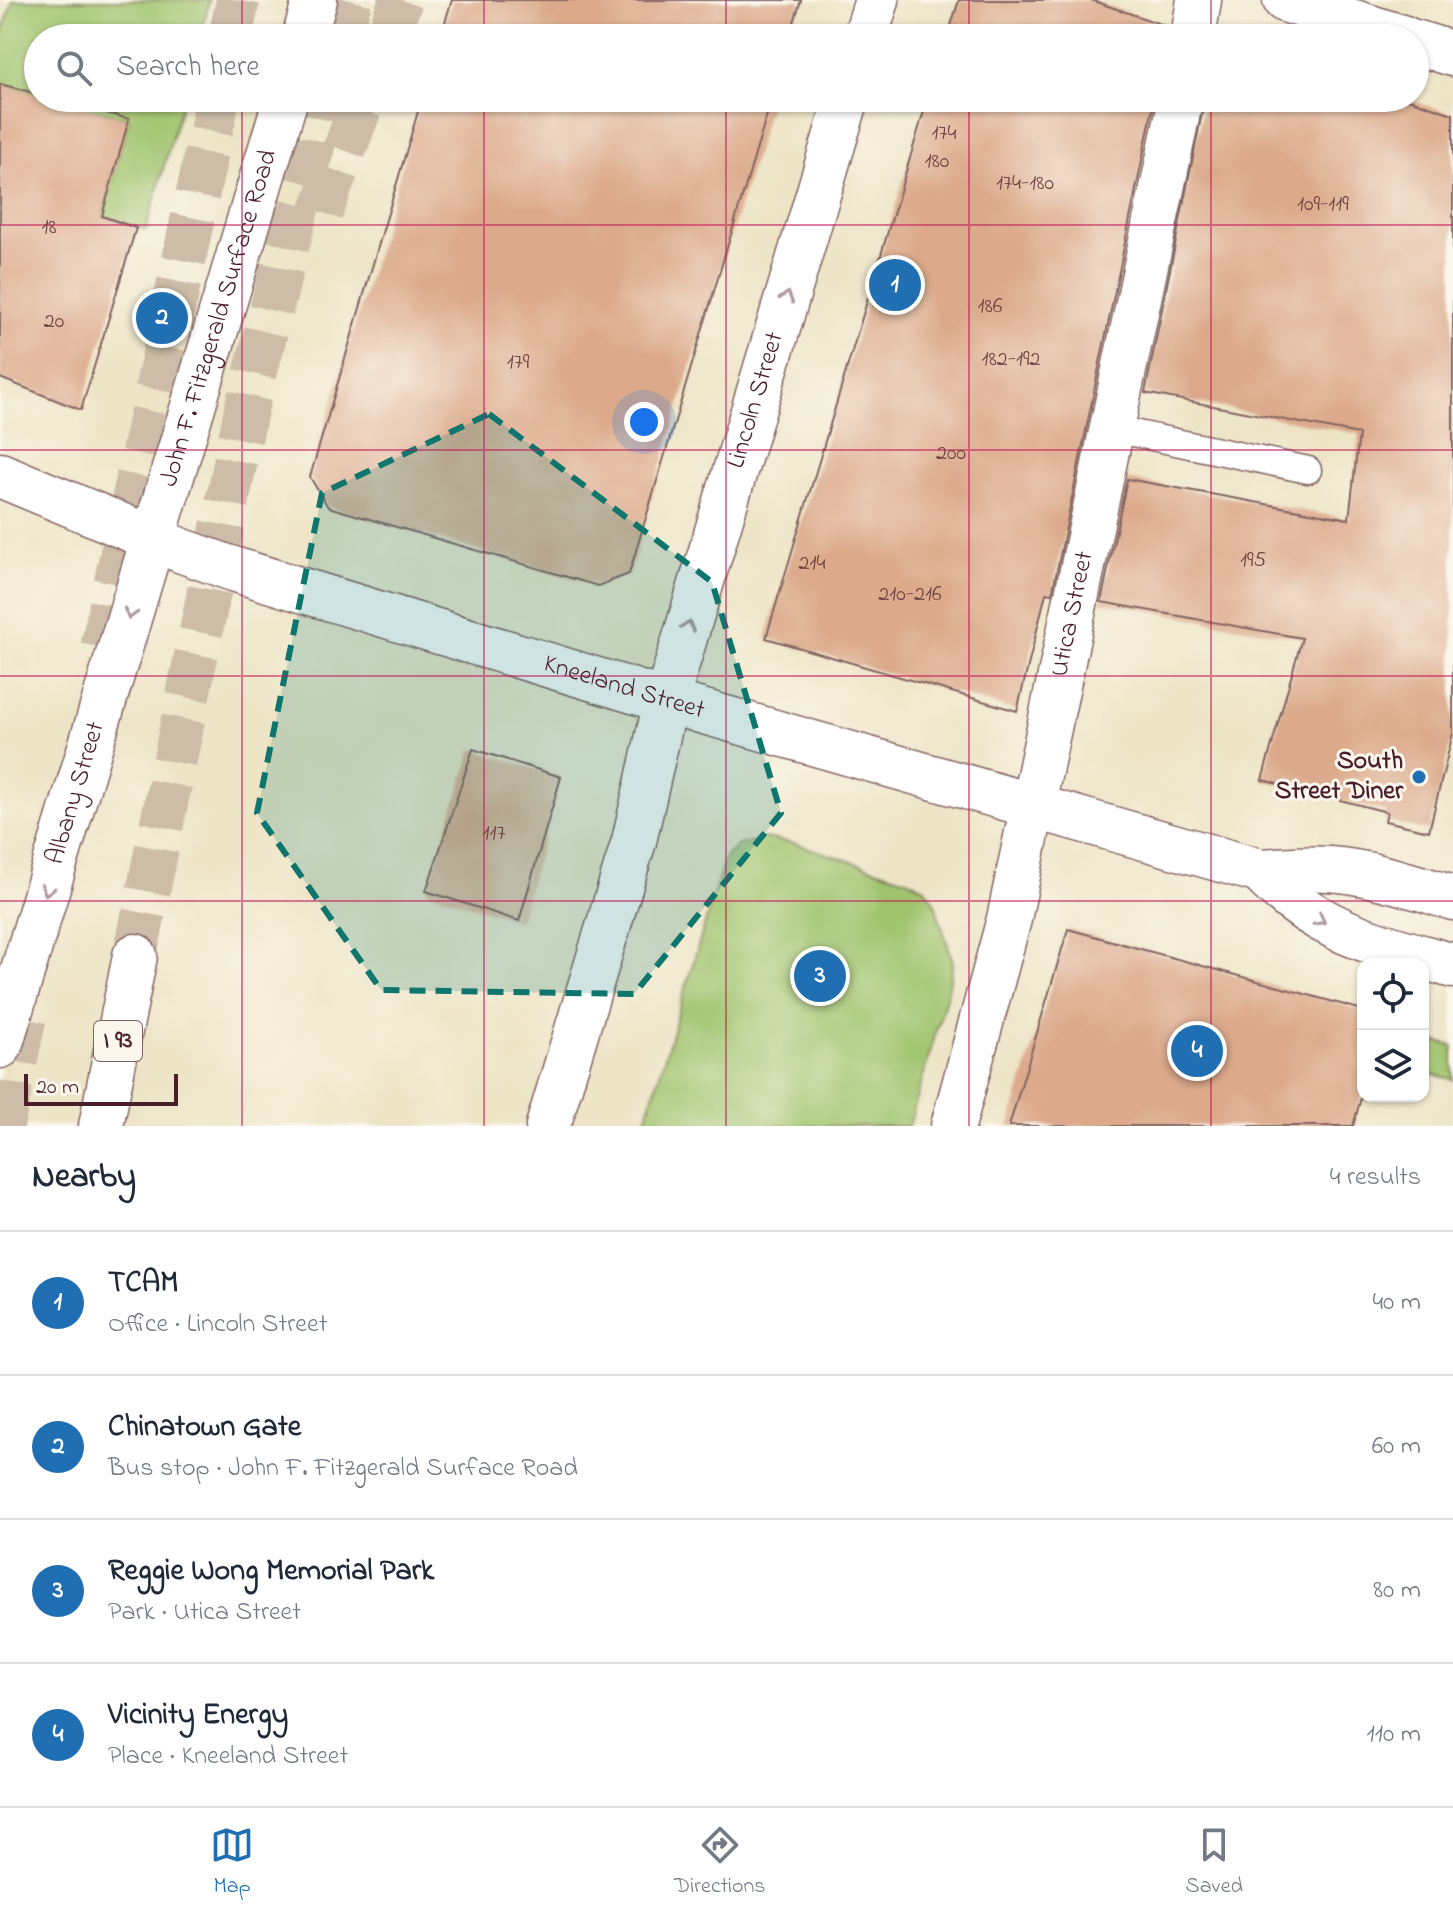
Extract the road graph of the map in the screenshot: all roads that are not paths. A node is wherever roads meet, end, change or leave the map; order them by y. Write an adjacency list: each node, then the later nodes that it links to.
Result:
1 (315, 0): 5 (main road)
2 (877, 0): 6 (main road)
3 (1199, 0): 7 (main road)
4 (1285, 0): 8 (main road)
5 (308, 24)
6 (869, 24)
7 (1195, 24)
8 (1360, 24)
9 (1429, 46): 10 (main road)
10 (1453, 54)
11 (282, 112): 17 (main road, John F. Fitzgerald Surface Road)
12 (843, 112): 18 (main road, Lincoln Street, one-way to 12)
13 (1178, 112): 14 (main road, Utica Street)
14 (1114, 429): 15 (lane); 19 (main road, Utica Street)
15 (1308, 470)
16 (0, 475): 17 (main road, Kneeland Street)
17 (153, 539): 18 (main road, Kneeland Street); 24 (main road, Albany Street, one-way to 24)
18 (666, 701): 19 (main road, Kneeland Street); 26 (main road, Lincoln Street)
19 (1032, 806): 20 (main road, Kneeland Street); 27 (main road, Utica Street)
20 (1260, 871): 21 (main road, Kneeland Street); 23 (main road, Kneeland Street, one-way to 23)
21 (1453, 898)
22 (135, 956): 25 (main road, I 93)
23 (1453, 966)
24 (0, 1046)
25 (101, 1126)
26 (548, 1126)
27 (953, 1126)

